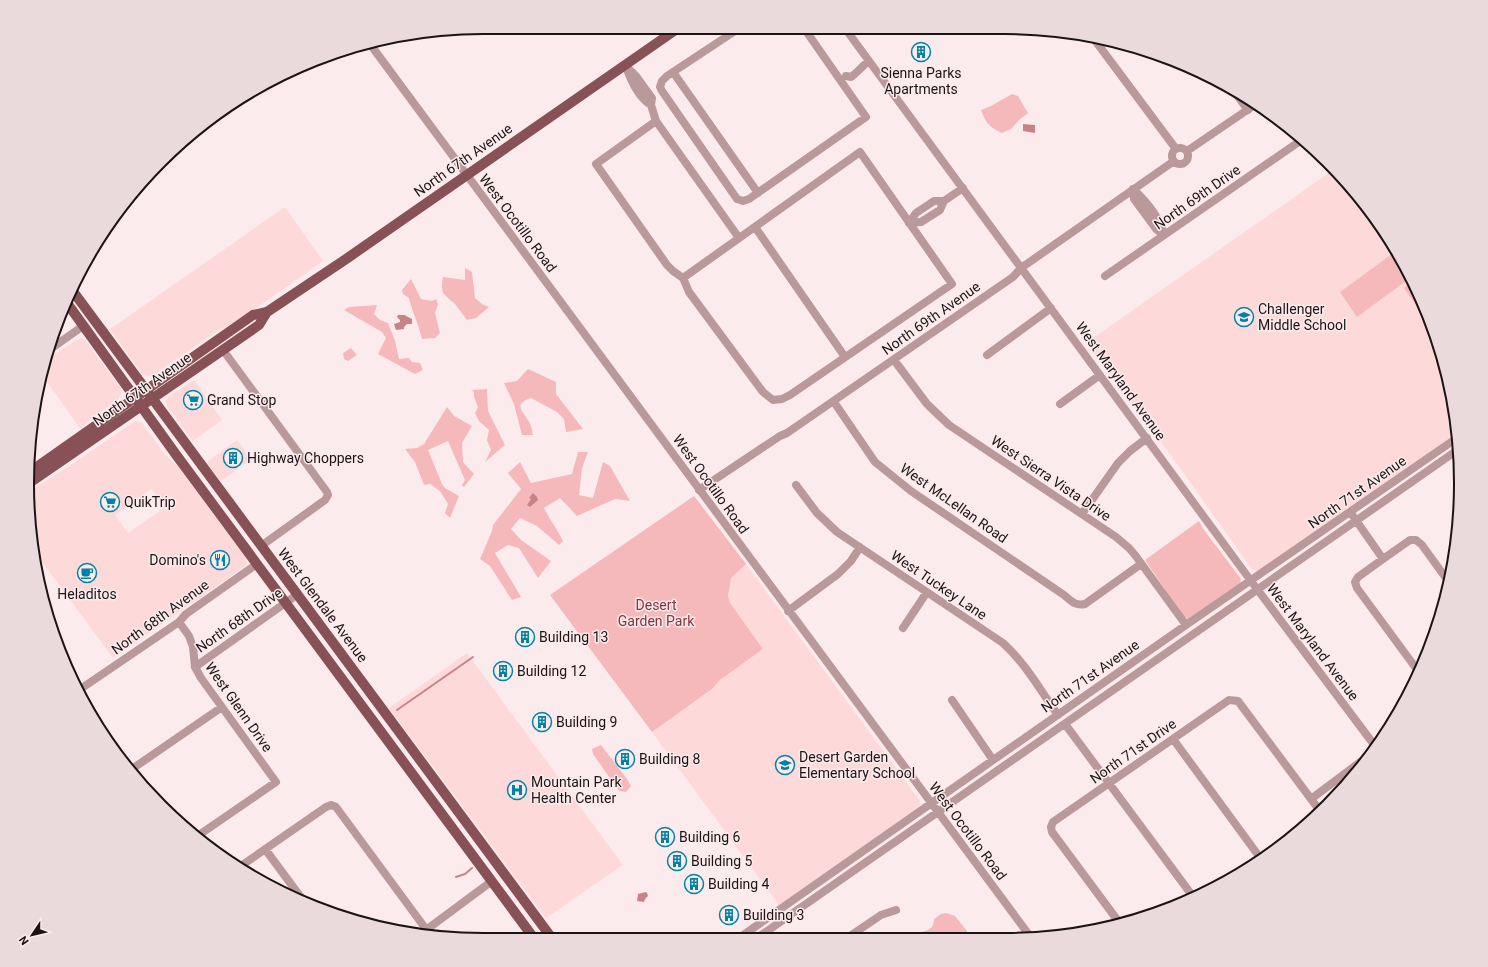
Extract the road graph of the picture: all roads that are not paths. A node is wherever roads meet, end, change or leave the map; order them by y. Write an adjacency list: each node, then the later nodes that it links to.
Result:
1 (670, 34): 8 (main road, North 67th Avenue)
2 (730, 34): 9 (street)
3 (808, 34): 10 (street)
4 (849, 34): 7 (street, West Maryland Avenue)
5 (1098, 44): 16 (street)
6 (373, 48): 19 (street, West Ocotillo Road)
7 (869, 61): 10 (street); 20 (street, West Maryland Avenue)
8 (625, 65): 14 (street); 19 (main road, North 67th Avenue)
9 (673, 72): 22 (street); 22 (street)
10 (843, 78): 22 (street)
11 (1243, 103): 13 (street)
12 (1251, 108): 13 (street, North 69th Avenue)
13 (1248, 110): 17 (street, North 69th Avenue)
14 (656, 121): 26 (street); 29 (street)
15 (1297, 142): 25 (street, North 69th Drive)
16 (1176, 149): 17 (street); 18 (street)
17 (1187, 151): 18 (street, North 69th Avenue)
18 (1174, 161): 21 (street, North 69th Avenue)
19 (466, 175): 33 (main road, North 67th Avenue); 53 (street, West Ocotillo Road)
20 (962, 188): 23 (street); 27 (street, West Maryland Avenue)
21 (1133, 189): 25 (street); 27 (street, North 69th Avenue)
22 (758, 193)
23 (909, 224): 24 (street); 38 (street)
24 (754, 227): 26 (street); 38 (street)
25 (1164, 235): 28 (street, North 69th Drive)
26 (739, 238): 29 (street)
27 (1021, 268): 32 (street, West Maryland Avenue); 39 (street, North 69th Avenue)
28 (1105, 276)
29 (683, 278): 38 (street)
30 (76, 295): 41 (main road, West Glendale Avenue)
31 (70, 307): 34 (main road, West Glendale Avenue)
32 (1051, 308): 37 (street); 40 (street, West Maryland Avenue)
33 (267, 312): 36 (main road, North 67th Avenue); 41 (main road, North 67th Avenue)
34 (83, 326): 35 (street); 42 (main road, West Glendale Avenue)
35 (56, 344)
36 (223, 350): 43 (main road, North 67th Avenue); 58 (street)
37 (987, 355)
38 (845, 357)
39 (894, 360): 44 (street, North 69th Avenue); 55 (street, West Sierra Vista Drive)
40 (1100, 374): 45 (street); 47 (street, West Maryland Avenue)
41 (146, 390): 42 (main road, North 67th Avenue); 43 (main road, West Glendale Avenue)
42 (135, 398): 46 (main road, West Glendale Avenue); 50 (main road, North 67th Avenue)
43 (152, 399): 46 (main road, North 67th Avenue); 58 (main road, West Glendale Avenue)
44 (834, 402): 53 (street, North 69th Avenue); 62 (street, West McLellan Road)
45 (1060, 404)
46 (141, 407): 51 (main road, North 67th Avenue); 57 (main road, West Glendale Avenue)
47 (1147, 438): 55 (street); 64 (street, West Maryland Avenue)
48 (1452, 442): 54 (street, North 71st Avenue)
49 (1453, 453): 56 (street, North 71st Avenue)
50 (35, 468)
51 (34, 480)
52 (796, 485): 59 (street, West Tuckey Lane)
53 (700, 490): 69 (street, West Ocotillo Road)
54 (1350, 513): 56 (street); 64 (street, North 71st Avenue)
55 (1082, 514): 62 (street, West Sierra Vista Drive)
56 (1356, 521): 60 (street); 65 (street, North 71st Avenue)
57 (226, 522): 58 (main road); 61 (main road, West Glendale Avenue)
58 (261, 546): 67 (main road, West Glendale Avenue)
59 (860, 548): 66 (street, West Tuckey Lane); 69 (street)
60 (1383, 559): 63 (street); 74 (street)
61 (256, 564): 68 (main road, West Glendale Avenue); 70 (street, North 68th Avenue)
62 (1141, 564): 71 (street, West Sierra Vista Drive)
63 (1444, 576)
64 (1251, 581): 65 (street, West Maryland Avenue); 71 (street, North 71st Avenue)
65 (1258, 589): 79 (street, North 71st Avenue); 81 (street, West Maryland Avenue)
66 (927, 592): 72 (street); 78 (street, West Tuckey Lane)
67 (298, 594): 68 (street, North 68th Drive); 85 (main road, West Glendale Avenue)
68 (286, 603): 73 (street, North 68th Drive); 87 (main road, West Glendale Avenue)
69 (788, 611): 89 (street, West Ocotillo Road)
70 (179, 622): 73 (street, West Glenn Drive); 75 (street, North 68th Avenue)
71 (1186, 626): 78 (street, North 71st Avenue)
72 (903, 628)
73 (195, 667): 77 (street, West Glenn Drive)
74 (1415, 667)
75 (83, 687)
76 (952, 700): 82 (street)
77 (222, 707): 83 (street); 92 (street, West Glenn Drive)
78 (1058, 715): 82 (street, North 71st Avenue)
79 (1065, 724): 86 (street); 91 (street, North 71st Avenue)
80 (1173, 739): 86 (street, North 71st Drive); 88 (street, North 71st Drive); 94 (street)
81 (1372, 742)
82 (993, 760): 89 (street, North 71st Avenue)
83 (135, 767)
84 (1351, 769): 88 (street)
85 (437, 783): 87 (main road); 105 (main road, West Glendale Avenue)
86 (1110, 784): 98 (street); 100 (street, North 71st Drive)
87 (425, 791): 96 (main road, West Glendale Avenue)
88 (1311, 799): 90 (street)
89 (931, 803): 91 (street, West Ocotillo Road); 106 (street, North 71st Avenue)
90 (1316, 806)
91 (937, 812): 103 (street, West Ocotillo Road); 107 (street, North 71st Avenue)
92 (202, 833)
93 (265, 849): 95 (street); 97 (street); 101 (street)
94 (1258, 854)
95 (244, 864)
96 (492, 881): 102 (street); 104 (main road, West Glendale Avenue)
97 (297, 893)
98 (1190, 893)
99 (896, 910): 108 (street)
100 (1116, 919)
101 (426, 929)
102 (433, 930)
103 (1027, 932)
104 (530, 933)
105 (548, 933)
106 (746, 933)
107 (764, 933)
108 (854, 933)

